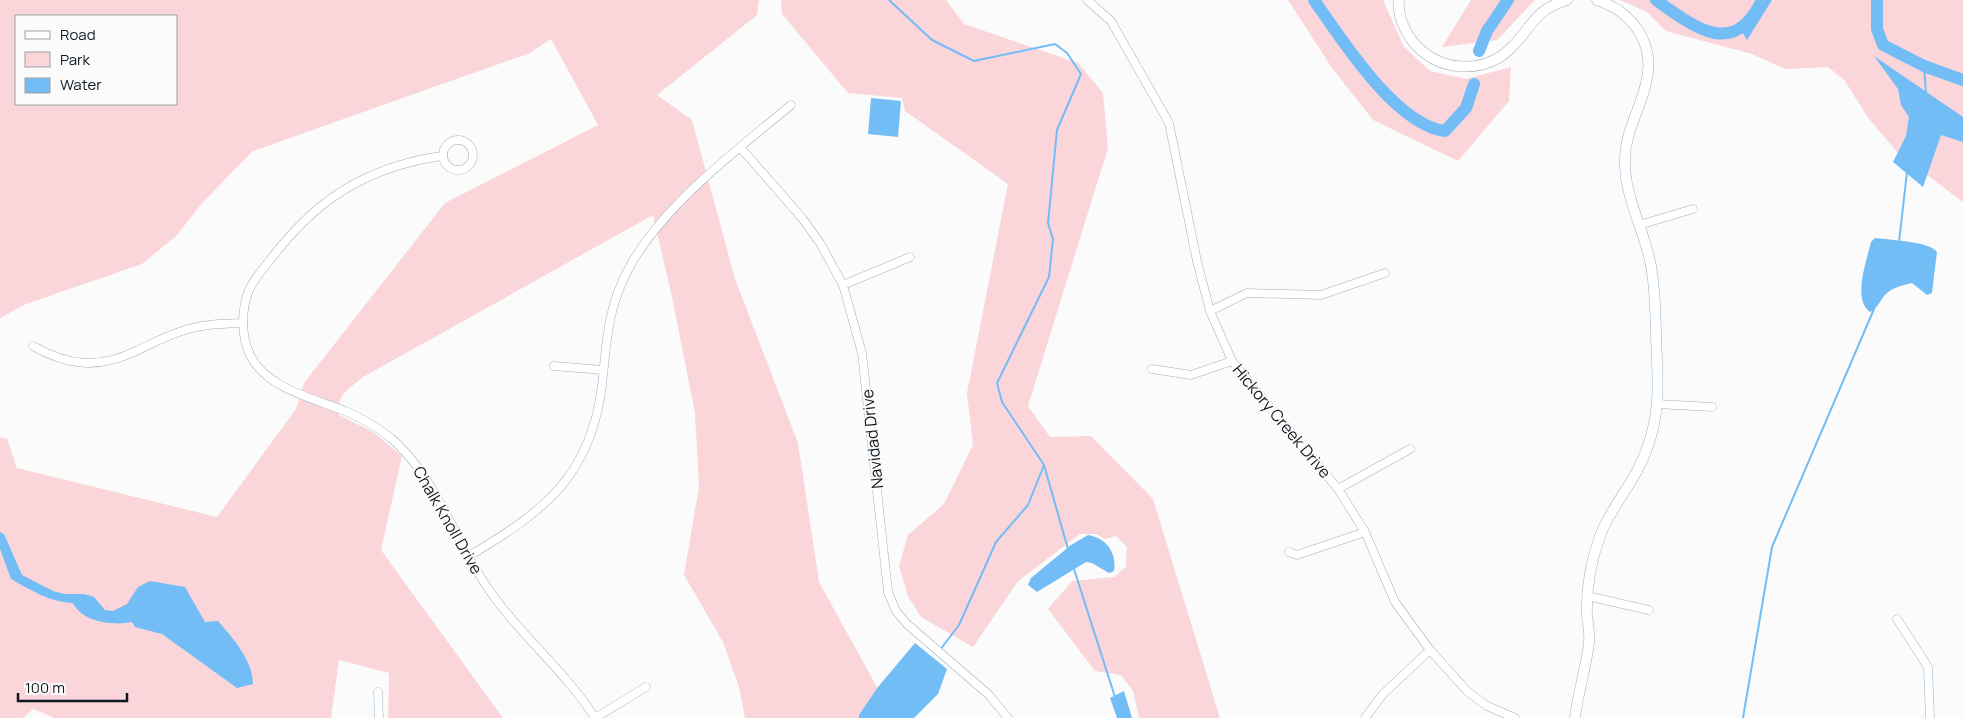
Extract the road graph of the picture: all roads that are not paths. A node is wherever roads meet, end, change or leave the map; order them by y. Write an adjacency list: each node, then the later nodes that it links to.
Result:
1 (1087, 0): 13 (street, Hickory Creek Drive)
2 (1399, 0): 3 (street)
3 (1568, 0)
4 (1597, 0): 9 (street)
5 (791, 105): 6 (street)
6 (740, 147): 12 (street, Navidad Drive); 19 (street)
7 (442, 156): 7 (street); 14 (street, Chalk Knoll Drive)
8 (1693, 209): 9 (street)
9 (1639, 225): 20 (street)
10 (910, 257): 12 (street)
11 (1385, 273): 13 (street)
12 (843, 285): 35 (street, Navidad Drive)
13 (1210, 311): 16 (street, Hickory Creek Drive)
14 (243, 323): 15 (street); 26 (street, Chalk Knoll Drive)
15 (33, 346)
16 (1232, 361): 18 (street); 23 (street, Hickory Creek Drive)
17 (554, 366): 19 (street)
18 (1152, 369)
19 (603, 370): 26 (street)
20 (1657, 404): 21 (street); 27 (street)
21 (1712, 407)
22 (1410, 449): 23 (street)
23 (1338, 489): 24 (street, Hickory Creek Drive)
24 (1365, 532): 25 (street); 30 (street, Hickory Creek Drive)
25 (1290, 552)
26 (469, 556): 34 (street, Chalk Knoll Drive)
27 (1587, 596): 28 (street); 38 (street)
28 (1650, 610)
29 (1898, 619): 39 (street)
30 (1430, 650): 36 (street); 37 (street, Hickory Creek Drive)
31 (646, 687): 34 (street)
32 (378, 692): 33 (street)
33 (379, 718)
34 (595, 718)
35 (1008, 718)
36 (1365, 718)
37 (1515, 718)
38 (1575, 718)
39 (1930, 718)

